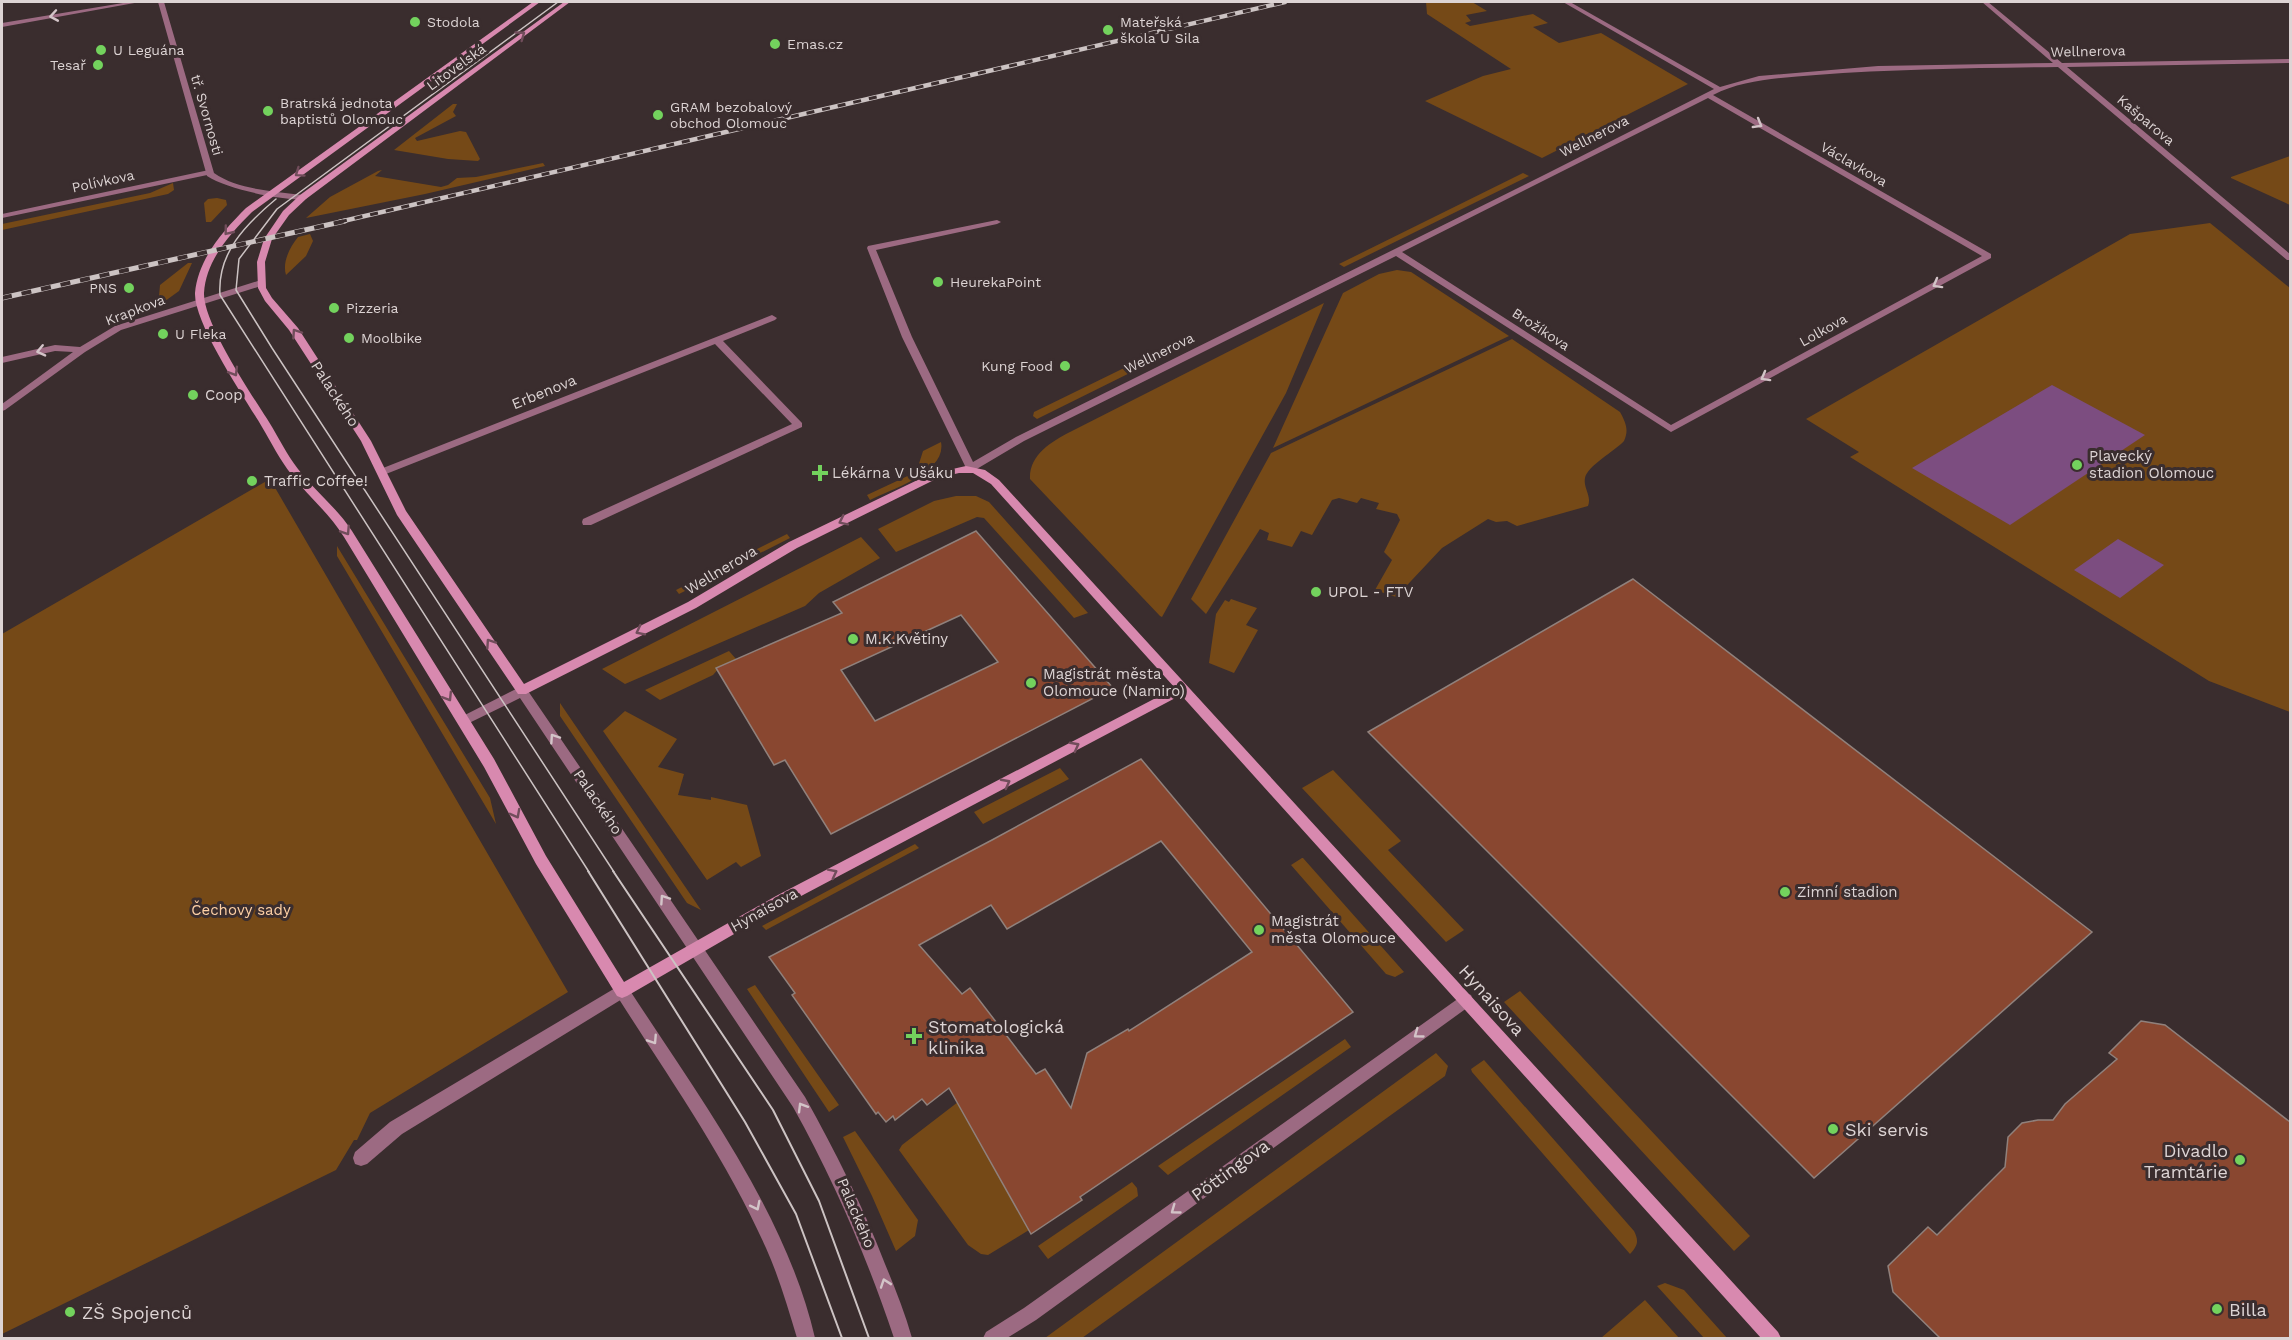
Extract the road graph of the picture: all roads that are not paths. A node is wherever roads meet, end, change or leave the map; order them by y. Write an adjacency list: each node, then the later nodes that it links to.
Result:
1 (137, 2): 7 (street, one-way to 7)
2 (161, 2): 12 (street, tř. Svornosti)
3 (537, 2): 13 (main road, Litovelská, one-way to 13)
4 (567, 2): 14 (main road, Litovelská, one-way to 4)
5 (1566, 2): 10 (street)
6 (1985, 2): 9 (street, Kašparova)
7 (2, 25)
8 (2290, 61): 9 (street, Wellnerova)
9 (2062, 66): 10 (street, Wellnerova); 19 (street, Kašparova)
10 (1719, 89): 11 (street, Wellnerova)
11 (1707, 95): 17 (street, Wellnerova); 18 (street, Václavkova, one-way to 18)
12 (209, 172): 13 (street, tř. Svornosti); 15 (street, Polívkova)
13 (272, 192): 14 (street); 21 (main road, Litovelská, one-way to 21)
14 (303, 197): 20 (main road, Litovelská)
15 (2, 216)
16 (997, 222): 28 (street)
17 (1396, 252): 27 (street, Brožíkova); 28 (street, Wellnerova)
18 (1988, 255): 27 (street, Lolkova, one-way to 27)
19 (2290, 258)
20 (261, 283): 21 (street, Krapkova); 29 (main road, Palackého, one-way to 20)
21 (200, 301): 24 (street, Krapkova); 33 (main road, one-way to 33)
22 (772, 318): 23 (street, Erbenova)
23 (717, 340): 29 (street, Erbenova); 30 (street)
24 (82, 350): 25 (street, one-way to 25); 26 (street, Krapkova)
25 (2, 360)
26 (2, 408)
27 (1671, 429)
28 (971, 468): 31 (main road, Hynaisova); 32 (main road, Wellnerova, one-way to 32)
29 (382, 472): 32 (main road, Palackého, one-way to 29)
30 (587, 522)
31 (1183, 689): 34 (main road, Hynaisova, one-way to 31); 36 (main road, Hynaisova)
32 (522, 691): 33 (street); 34 (street, Palackého, one-way to 32)
33 (463, 722): 35 (main road, one-way to 35)
34 (697, 947): 35 (main road, Hynaisova); 39 (street, Palackého, one-way to 34)
35 (621, 991): 37 (street, Hynaisova); 38 (street, one-way to 38)
36 (1466, 1000): 40 (street, Pöttingova, one-way to 40); 41 (main road, Hynaisova)
37 (361, 1158)
38 (806, 1338)
39 (903, 1338)
40 (992, 1338)
41 (1772, 1338)

